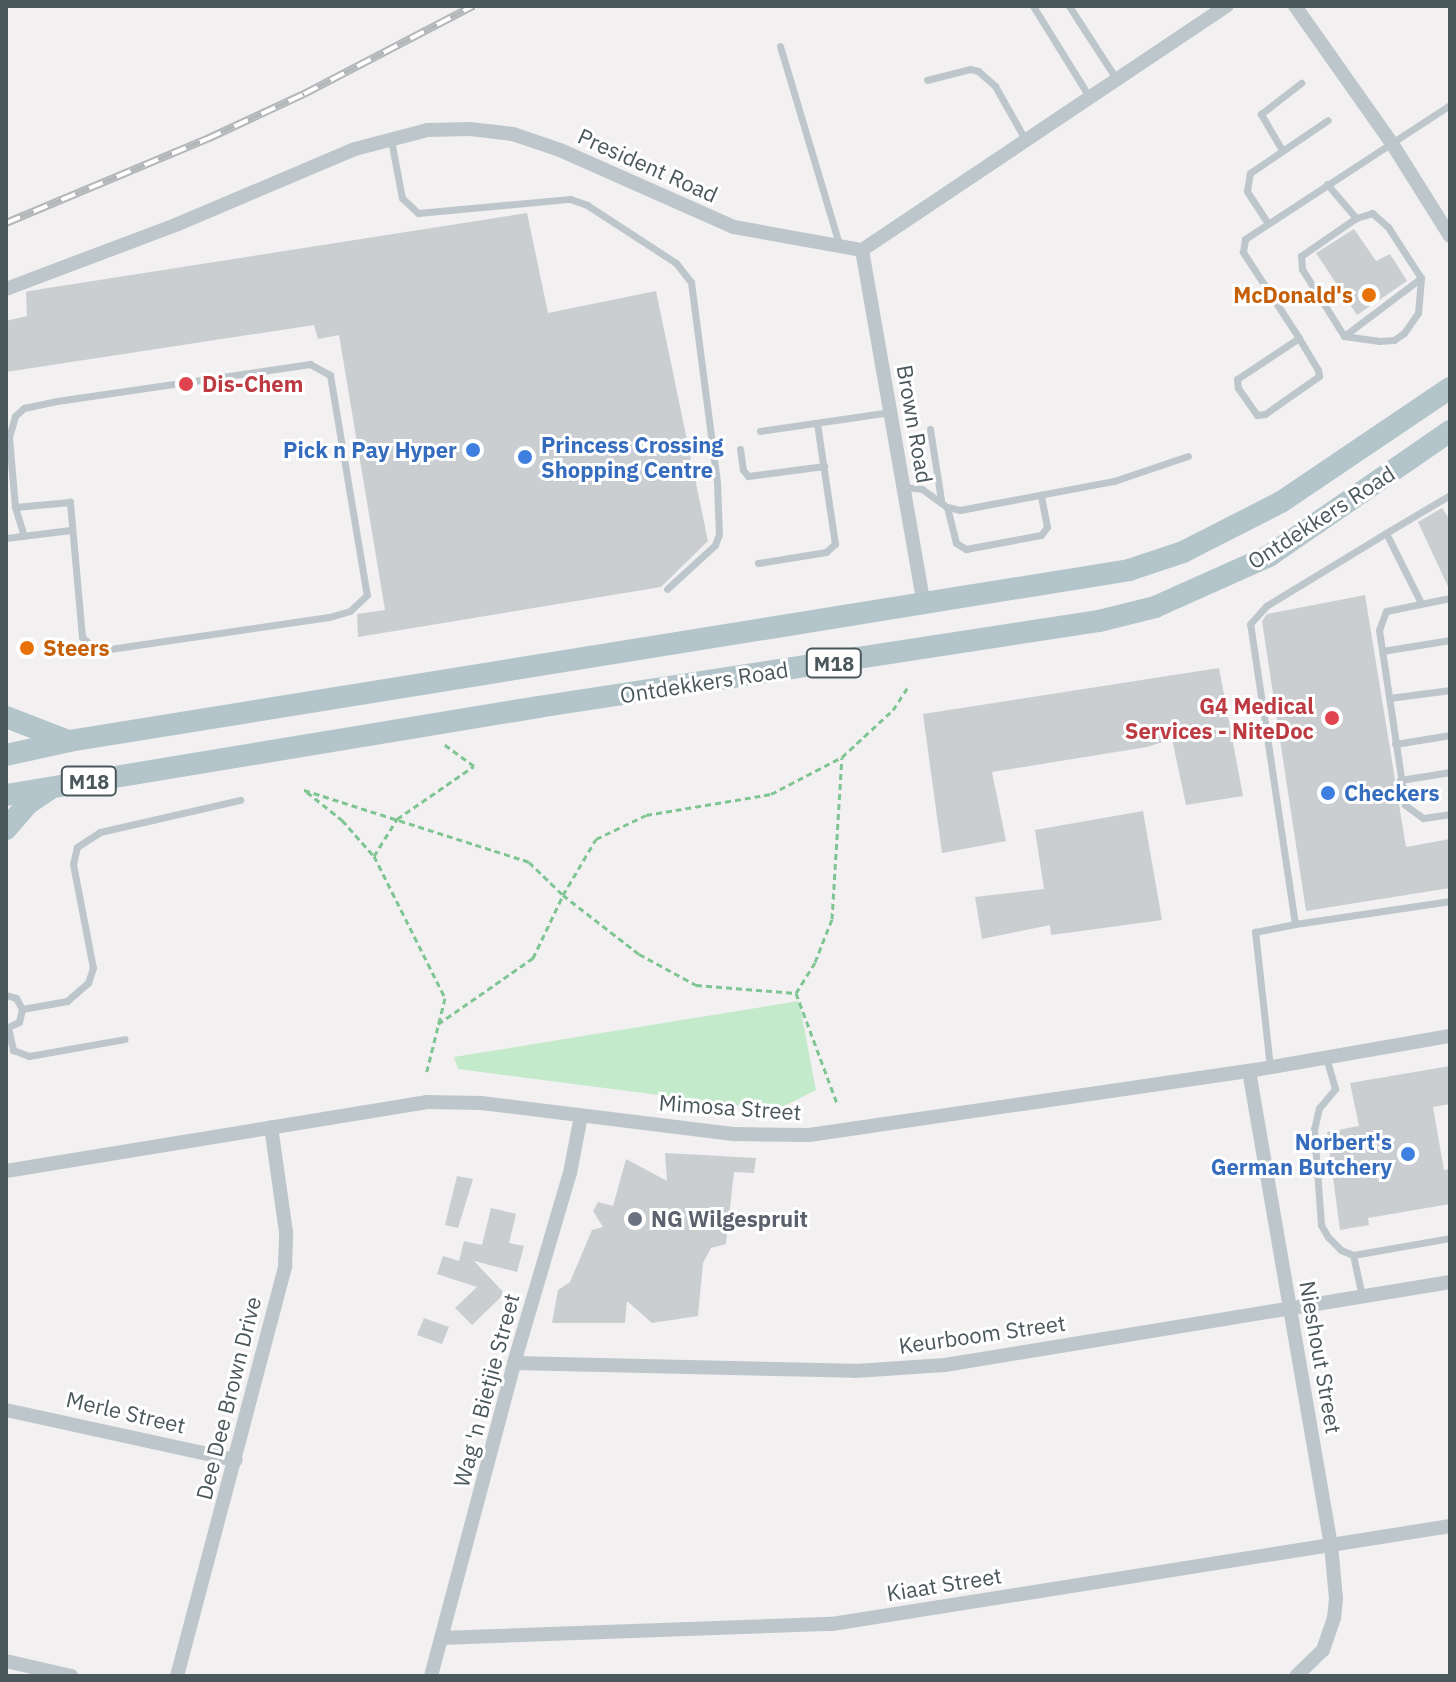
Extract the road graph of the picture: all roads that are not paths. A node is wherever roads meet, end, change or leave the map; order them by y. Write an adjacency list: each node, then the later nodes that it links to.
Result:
1 (1033, 6): 9 (lane)
2 (1069, 6): 7 (lane)
3 (1227, 6): 7 (street)
4 (1295, 6): 14 (street)
5 (780, 46): 20 (lane)
6 (927, 80): 13 (lane)
7 (1117, 80): 9 (street)
8 (1301, 83): 15 (lane)
9 (1090, 98): 13 (street)
10 (1450, 105): 14 (lane)
11 (1328, 120): 15 (lane)
12 (390, 138): 20 (street, President Road); 23 (street, President Road); 45 (lane)
13 (1026, 141): 21 (street)
14 (1391, 142): 16 (lane); 19 (street)
15 (1282, 150): 18 (lane)
16 (1327, 184): 17 (lane); 18 (lane)
17 (1356, 218): 22 (lane); 24 (lane)
18 (1267, 222): 25 (lane)
19 (1450, 236)
20 (840, 247): 21 (street, President Road)
21 (862, 250): 27 (street, Brown Road)
22 (1421, 278): 24 (lane); 24 (lane)
23 (6, 289)
24 (1344, 336)
25 (1299, 338): 25 (lane)
26 (1450, 388): 48 (main road, Ontdekkers Road / M18)
27 (891, 412): 28 (lane); 35 (street, Brown Road)
28 (817, 423): 30 (lane); 34 (lane)
29 (930, 429): 38 (lane)
30 (760, 431)
31 (1444, 437): 60 (main road, Ontdekkers Road / M18)
32 (740, 449): 34 (lane)
33 (1188, 456): 36 (lane)
34 (824, 466): 44 (lane)
35 (904, 487): 38 (lane); 48 (street, Brown Road)
36 (1041, 495): 38 (lane); 38 (lane)
37 (1450, 495): 41 (lane)
38 (944, 503)
39 (15, 507): 40 (lane); 40 (lane); 42 (lane)
40 (71, 530): 42 (lane)
41 (1386, 533): 47 (lane); 66 (lane)
42 (24, 536): 43 (lane)
43 (6, 538)
44 (758, 563)
45 (667, 589)
46 (1450, 598): 47 (lane)
47 (1421, 603): 50 (lane)
48 (924, 605): 55 (main road, Ontdekkers Road / M18)
49 (1450, 640): 50 (lane)
50 (1382, 651): 52 (lane)
51 (1450, 690): 52 (lane)
52 (1389, 698): 56 (lane)
53 (6, 717): 55 (main road)
54 (1450, 735): 56 (lane)
55 (69, 741): 57 (main road, Ontdekkers Road / M18)
56 (1395, 744): 59 (lane)
57 (6, 755)
58 (1450, 772): 59 (lane)
59 (1400, 780): 63 (lane)
60 (52, 787): 61 (main road, Ontdekkers Road / M18); 64 (main road)
61 (6, 795)
62 (240, 800): 68 (lane)
63 (1450, 814)
64 (6, 829)
65 (1450, 901): 66 (lane)
66 (1295, 924): 73 (lane)
67 (6, 995): 68 (lane)
68 (22, 1009): 69 (lane)
69 (7, 1028): 71 (lane)
70 (1450, 1036): 72 (street, Mimosa Street)
71 (125, 1039)
72 (1326, 1057): 73 (street, Mimosa Street); 79 (lane)
73 (1270, 1067): 74 (street, Mimosa Street)
74 (1249, 1071): 75 (street, Mimosa Street); 82 (street, Nieshout Street)
75 (581, 1116): 76 (street, Mimosa Street); 83 (street, Wag 'n Bietjie Street)
76 (271, 1127): 77 (street, Mimosa Street); 85 (street, Dee Dee Brown Drive)
77 (6, 1171)
78 (1450, 1238): 79 (lane)
79 (1353, 1255): 81 (lane)
80 (1450, 1282): 81 (street, Keurboom Street)
81 (1363, 1298): 82 (street, Keurboom Street)
82 (1291, 1307): 83 (street, Keurboom Street); 87 (street, Nieshout Street)
83 (514, 1363): 88 (street, Wag 'n Bietjie Street)
84 (6, 1410): 85 (street, Merle Street)
85 (236, 1460): 91 (street, Dee Dee Brown Drive)
86 (1450, 1526): 87 (street, Kiaat Street)
87 (1331, 1545): 88 (street, Kiaat Street); 93 (street, Nieshout Street)
88 (441, 1638): 92 (street, Wag 'n Bietjie Street)
89 (6, 1661): 90 (street)
90 (71, 1676)
91 (177, 1676)
92 (431, 1676)
93 (1296, 1676)

